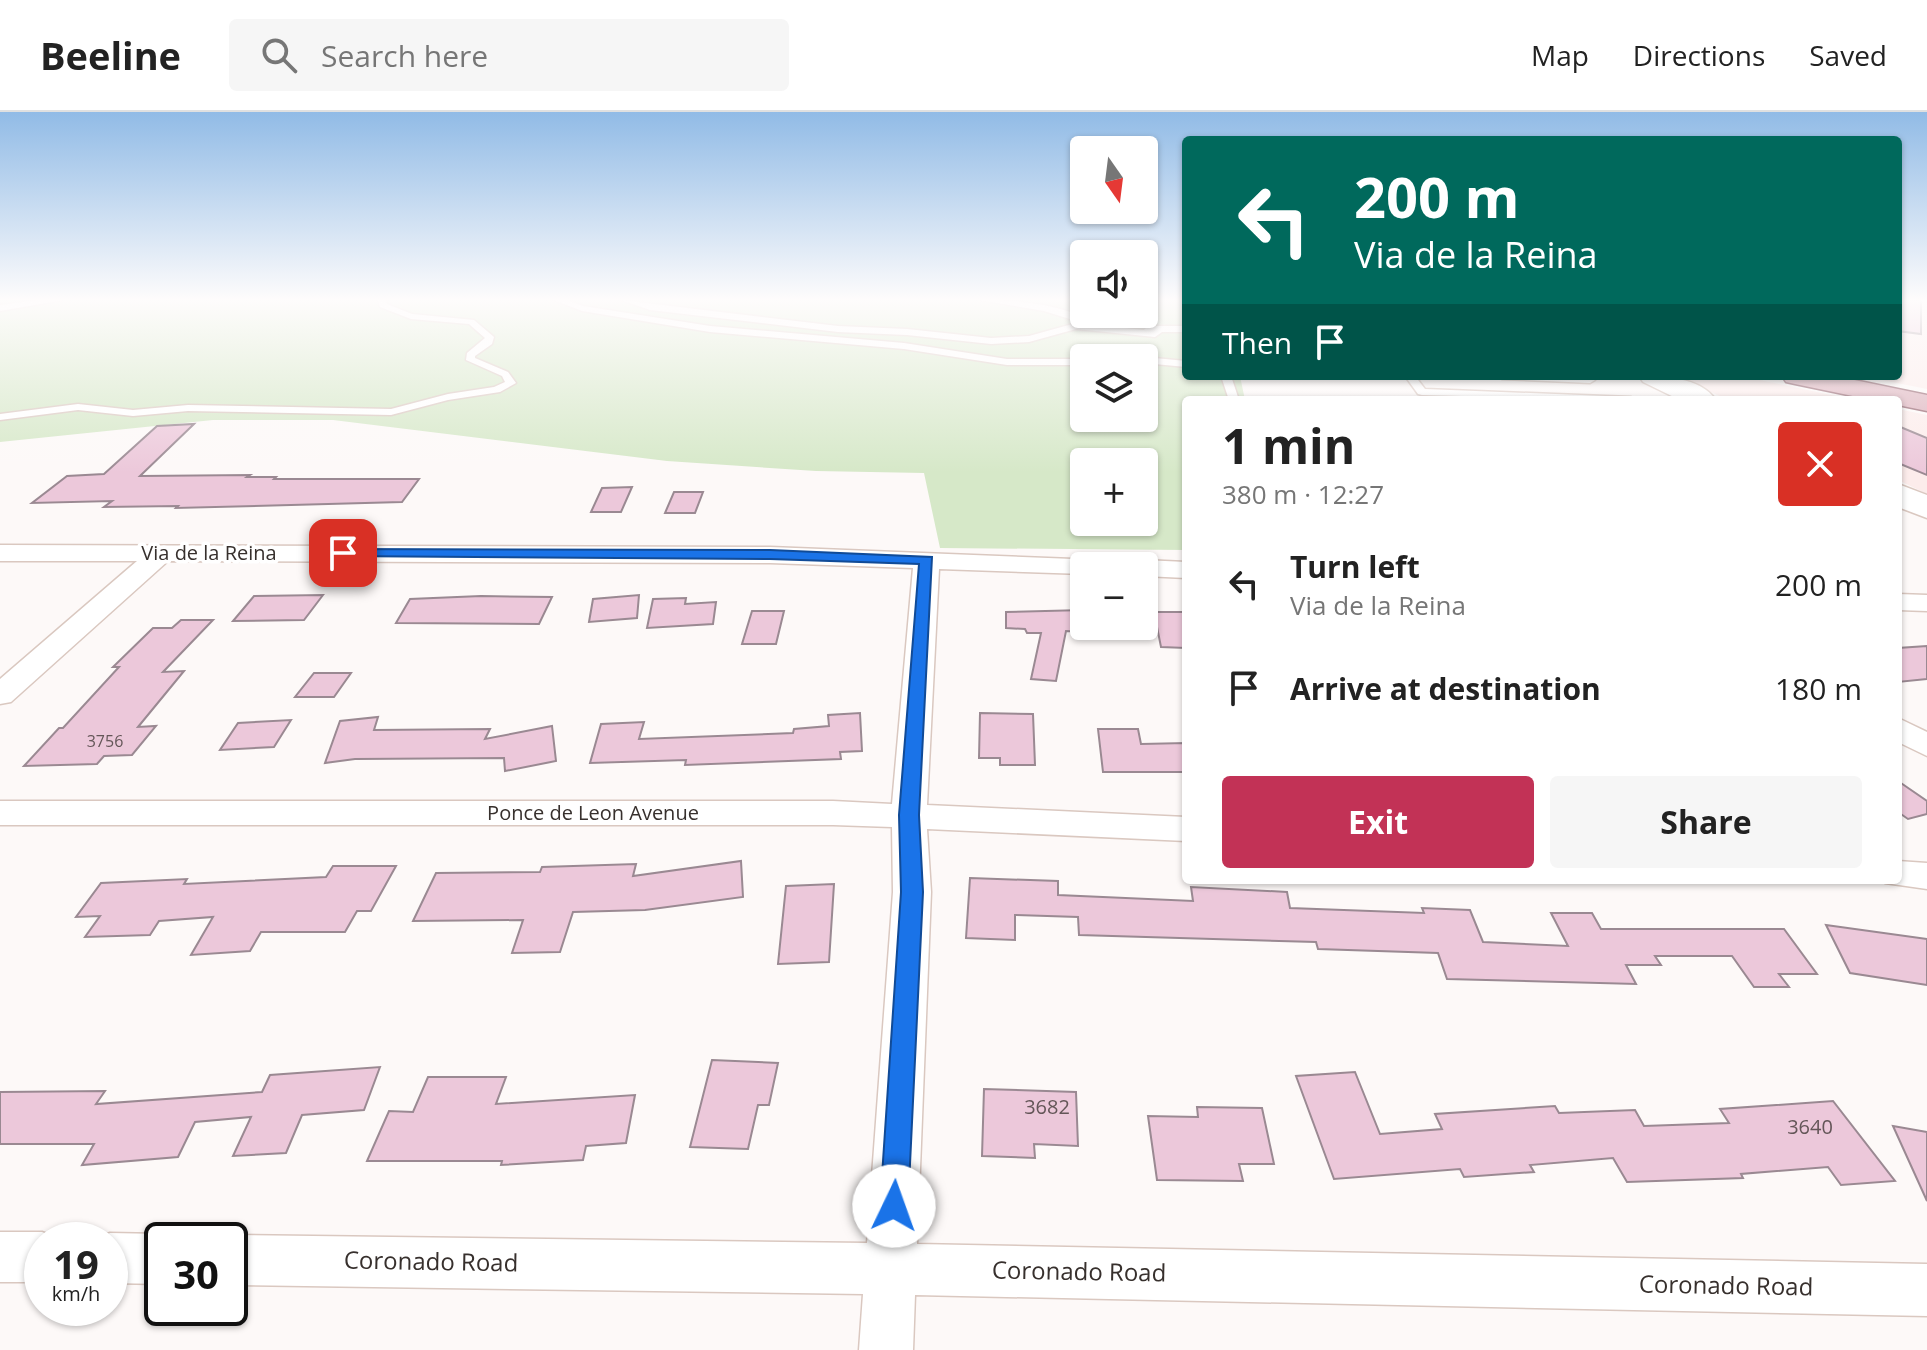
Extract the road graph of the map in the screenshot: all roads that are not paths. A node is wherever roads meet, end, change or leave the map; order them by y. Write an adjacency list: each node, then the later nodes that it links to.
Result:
1 (471, 358): 16 (lane)
2 (980, 358): 4 (lane)
3 (1158, 361): 5 (lane)
4 (1070, 362)
5 (1182, 364)
6 (1413, 380): 10 (lane)
7 (1591, 380): 11 (lane)
8 (1660, 380): 12 (main road)
9 (1815, 380): 13 (main road)
10 (1526, 396)
11 (1622, 396)
12 (1694, 396)
13 (1893, 396)
14 (1902, 398): 15 (main road)
15 (1927, 403)
16 (0, 417)
17 (1902, 496): 18 (main road)
18 (1927, 508)
19 (0, 553): 20 (street, Via de la Reina)
20 (162, 553): 21 (street, Via de la Reina); 27 (street)
21 (927, 560): 22 (street, Via de la Reina); 31 (street)
22 (1070, 565)
23 (1158, 569): 24 (street)
24 (1182, 570)
25 (1902, 602): 26 (street)
26 (1927, 603)
27 (0, 695)
28 (1902, 730): 29 (street)
29 (1927, 746)
30 (0, 813): 31 (street, Ponce de Leon Avenue)
31 (909, 815): 32 (street, Ponce de Leon Avenue); 38 (street)
32 (1182, 829)
33 (1902, 874): 34 (street)
34 (1927, 876)
35 (0, 1257): 36 (street)
36 (24, 1257)
37 (248, 1260): 38 (street, Coronado Road)
38 (890, 1269): 39 (street, Coronado Road); 40 (street)
39 (1927, 1290)
40 (886, 1350)

